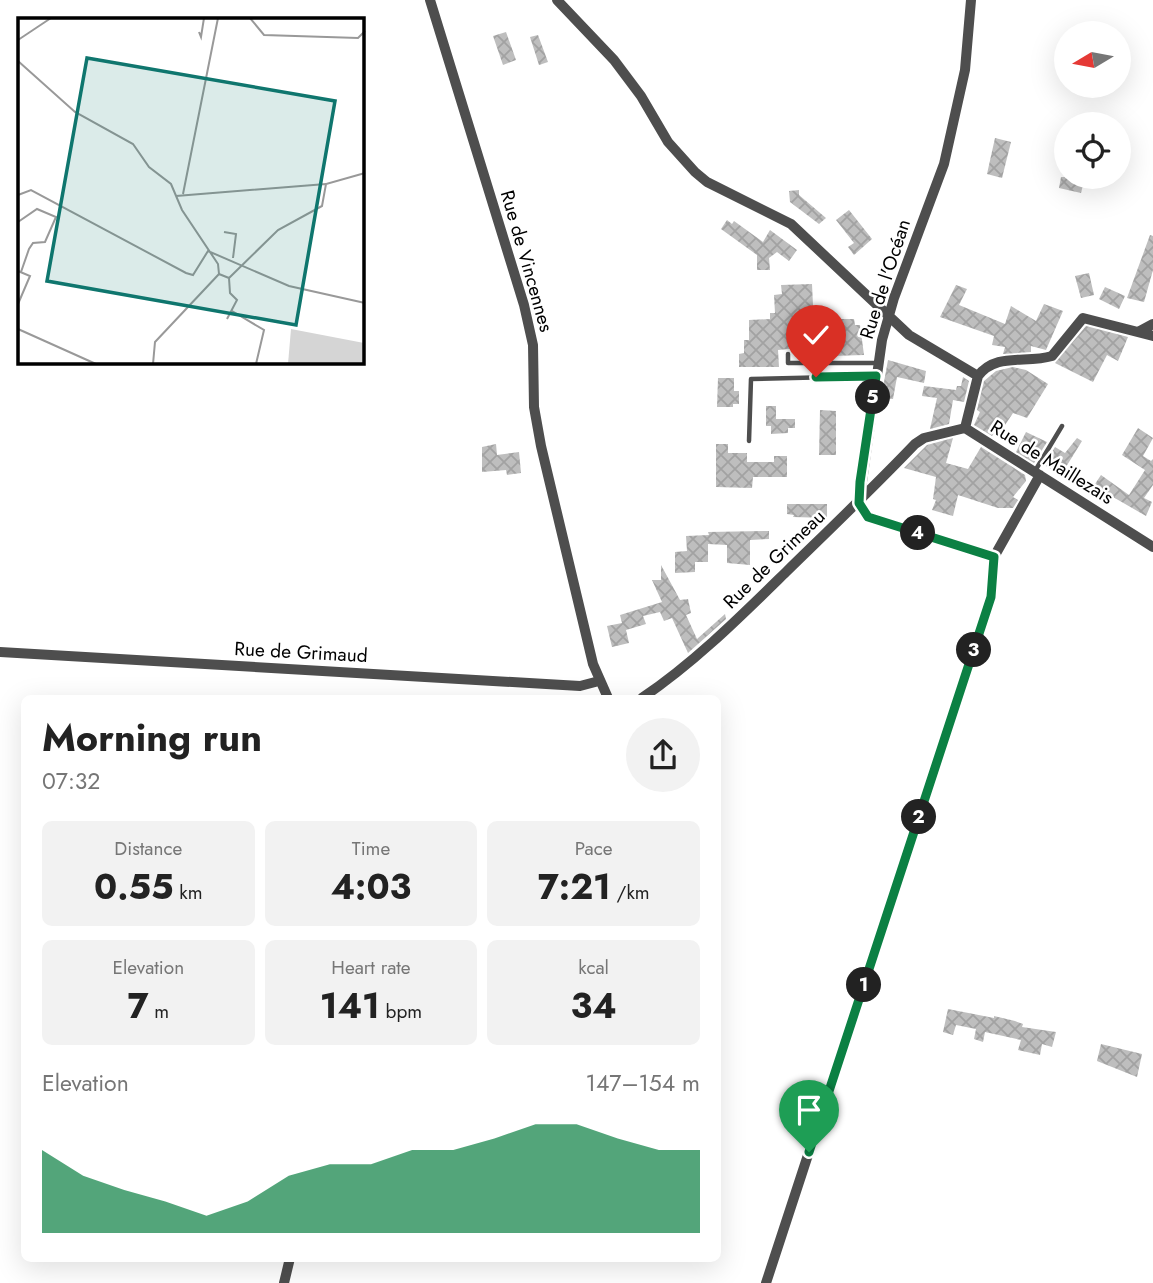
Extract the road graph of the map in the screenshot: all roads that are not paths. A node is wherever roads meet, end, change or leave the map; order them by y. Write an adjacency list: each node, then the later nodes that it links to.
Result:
1 (430, 0): 20 (street, Rue de Vincennes)
2 (557, 0): 4 (street)
3 (971, 0): 4 (street, Rue de l'Océan)
4 (888, 316): 9 (street, Rue de l'Océan); 11 (street)
5 (1153, 324): 6 (street)
6 (1140, 331): 7 (street); 11 (street)
7 (1153, 336)
8 (788, 354): 9 (lane)
9 (878, 363): 10 (street, Rue de l'Océan)
10 (876, 376): 14 (lane); 16 (street, Rue de l'Océan)
11 (978, 376): 13 (street, Rue de Maillezais)
12 (1062, 426): 15 (lane)
13 (965, 428): 15 (street, Rue de Maillezais); 16 (street, Rue de Grimeau)
14 (749, 441)
15 (1037, 473): 17 (street, Rue de Maillezais); 18 (street)
16 (859, 503): 18 (street); 22 (street, Rue de Grimeau)
17 (1153, 547)
18 (994, 557): 25 (street)
19 (0, 652): 20 (street, Rue de Grimaud)
20 (600, 681): 21 (street, Rue de Vincennes)
21 (607, 695)
22 (646, 695)
23 (289, 1262): 24 (street)
24 (284, 1283)
25 (766, 1283)

